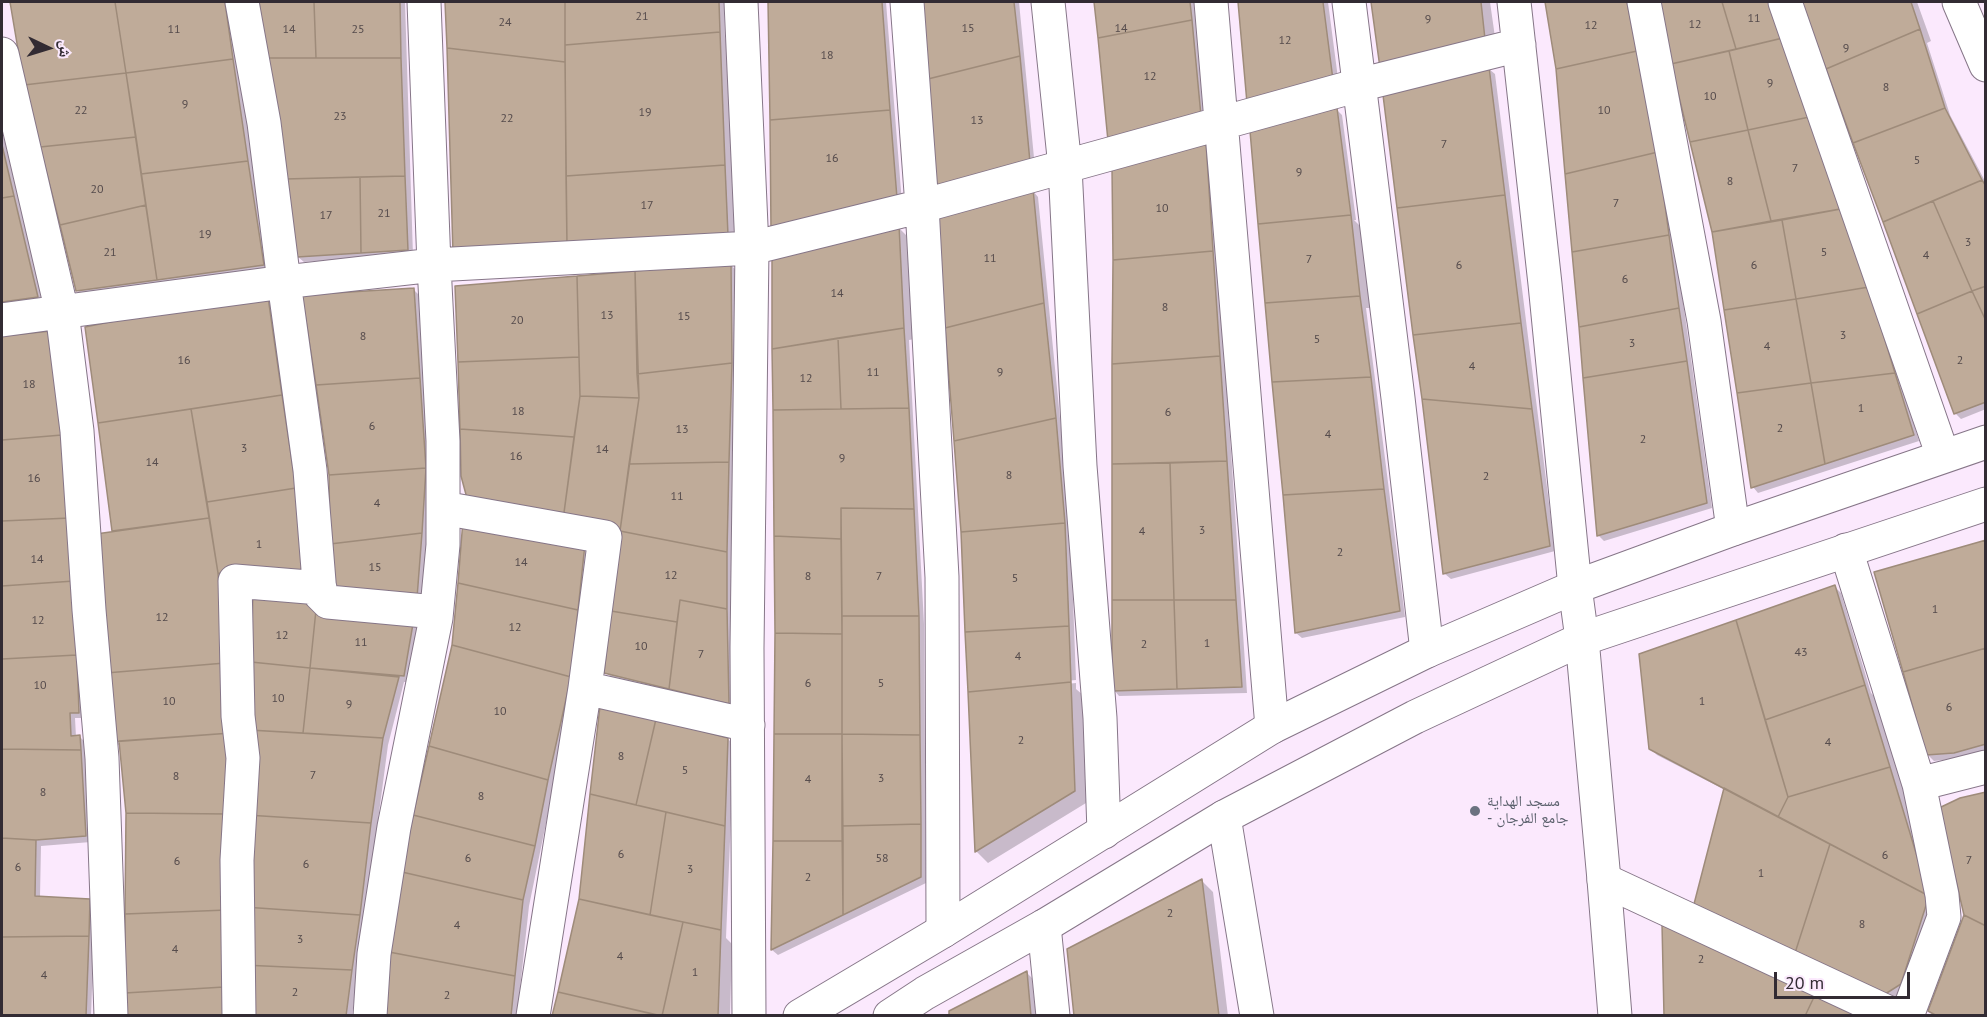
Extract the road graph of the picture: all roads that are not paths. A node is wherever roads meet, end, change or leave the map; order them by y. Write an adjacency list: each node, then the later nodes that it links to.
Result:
1 (242, 2): 21 (street)
2 (424, 2): 20 (street)
3 (741, 2): 19 (street)
4 (907, 2): 18 (street)
5 (1048, 2): 17 (street)
6 (1211, 2): 16 (street)
7 (1349, 2): 15 (street)
8 (1514, 2): 12 (street)
9 (1644, 2): 28 (street)
10 (1785, 2): 25 (street)
11 (1959, 2): 14 (street)
12 (1519, 45): 15 (street); 30 (street)
13 (2, 54): 22 (street)
14 (1985, 63)
15 (1359, 85): 16 (street); 34 (street)
16 (1221, 123): 17 (street); 37 (street)
17 (1065, 167): 18 (street); 41 (street)
18 (922, 206): 19 (street); 44 (street)
19 (752, 248): 20 (street); 36 (street)
20 (434, 265): 21 (street); 27 (street)
21 (284, 282): 22 (street); 31 (street)
22 (62, 312): 23 (street); 46 (street)
23 (2, 320)
24 (1986, 442): 25 (street)
25 (1943, 456): 28 (street)
26 (1986, 504): 29 (street)
27 (443, 508): 32 (street); 35 (street)
28 (1733, 529): 30 (street)
29 (1846, 550): 33 (street); 39 (street)
30 (1575, 587): 33 (street); 34 (street)
31 (320, 588): 32 (street); 47 (street)
32 (436, 612): 48 (street)
33 (1582, 639): 40 (street); 42 (street)
34 (1427, 651): 37 (street)
35 (585, 688): 36 (street); 49 (street)
36 (748, 724): 50 (street)
37 (1272, 728): 41 (street)
38 (1986, 767): 39 (street)
39 (1919, 784): 57 (street)
40 (1224, 818): 43 (street); 54 (street)
41 (1104, 832): 44 (street)
42 (1604, 880): 55 (street); 56 (street)
43 (1044, 926): 45 (street); 53 (street)
44 (943, 931): 51 (street)
45 (926, 1004): 52 (street)
46 (111, 1016)
47 (239, 1016)
48 (370, 1016)
49 (533, 1016)
50 (749, 1016)
51 (800, 1016)
52 (890, 1016)
53 (1053, 1016)
54 (1257, 1016)
55 (1615, 1016)
56 (1896, 1016)
57 (1907, 1016)

